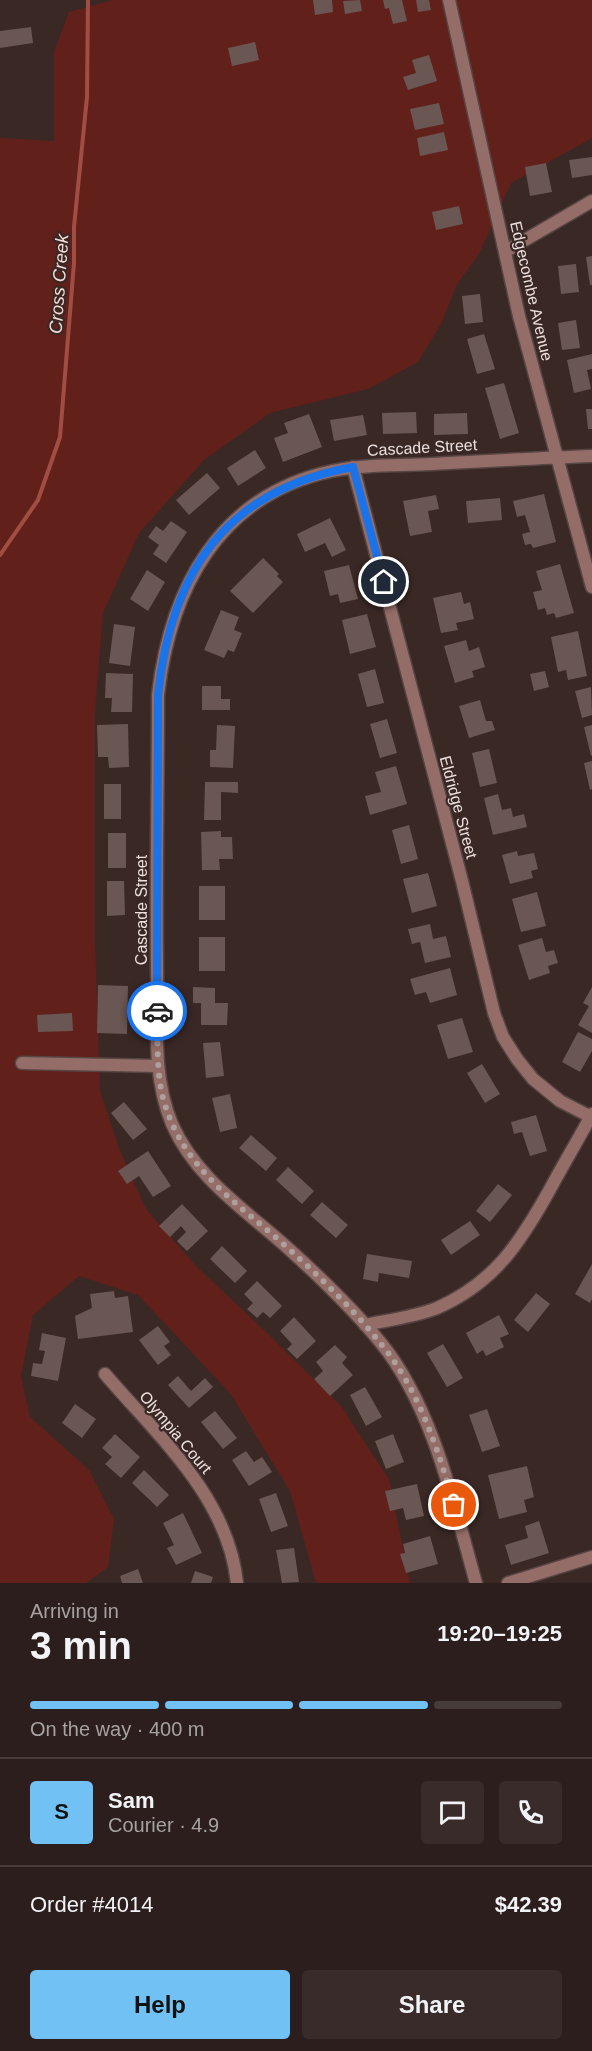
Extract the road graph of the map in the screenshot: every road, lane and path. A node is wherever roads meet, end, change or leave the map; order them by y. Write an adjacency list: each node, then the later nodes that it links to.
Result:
1 (449, 0): 3 (street, Edgecombe Avenue)
2 (592, 201): 3 (street)
3 (506, 251): 5 (street, Edgecombe Avenue)
4 (592, 456): 5 (street, Cascade Street)
5 (556, 457): 6 (street, Cascade Street); 7 (street, Edgecombe Avenue)
6 (353, 467): 9 (street, Cascade Street); 10 (street, Eldridge Street)
7 (592, 587)
8 (22, 1063): 9 (street)
9 (158, 1066): 11 (street, Cascade Street)
10 (591, 1115): 11 (street)
11 (365, 1325): 15 (street, Cascade Street)
12 (105, 1374): 14 (street, Olympia Court)
13 (592, 1557): 16 (street)
14 (237, 1583)
15 (476, 1583)
16 (508, 1583)

